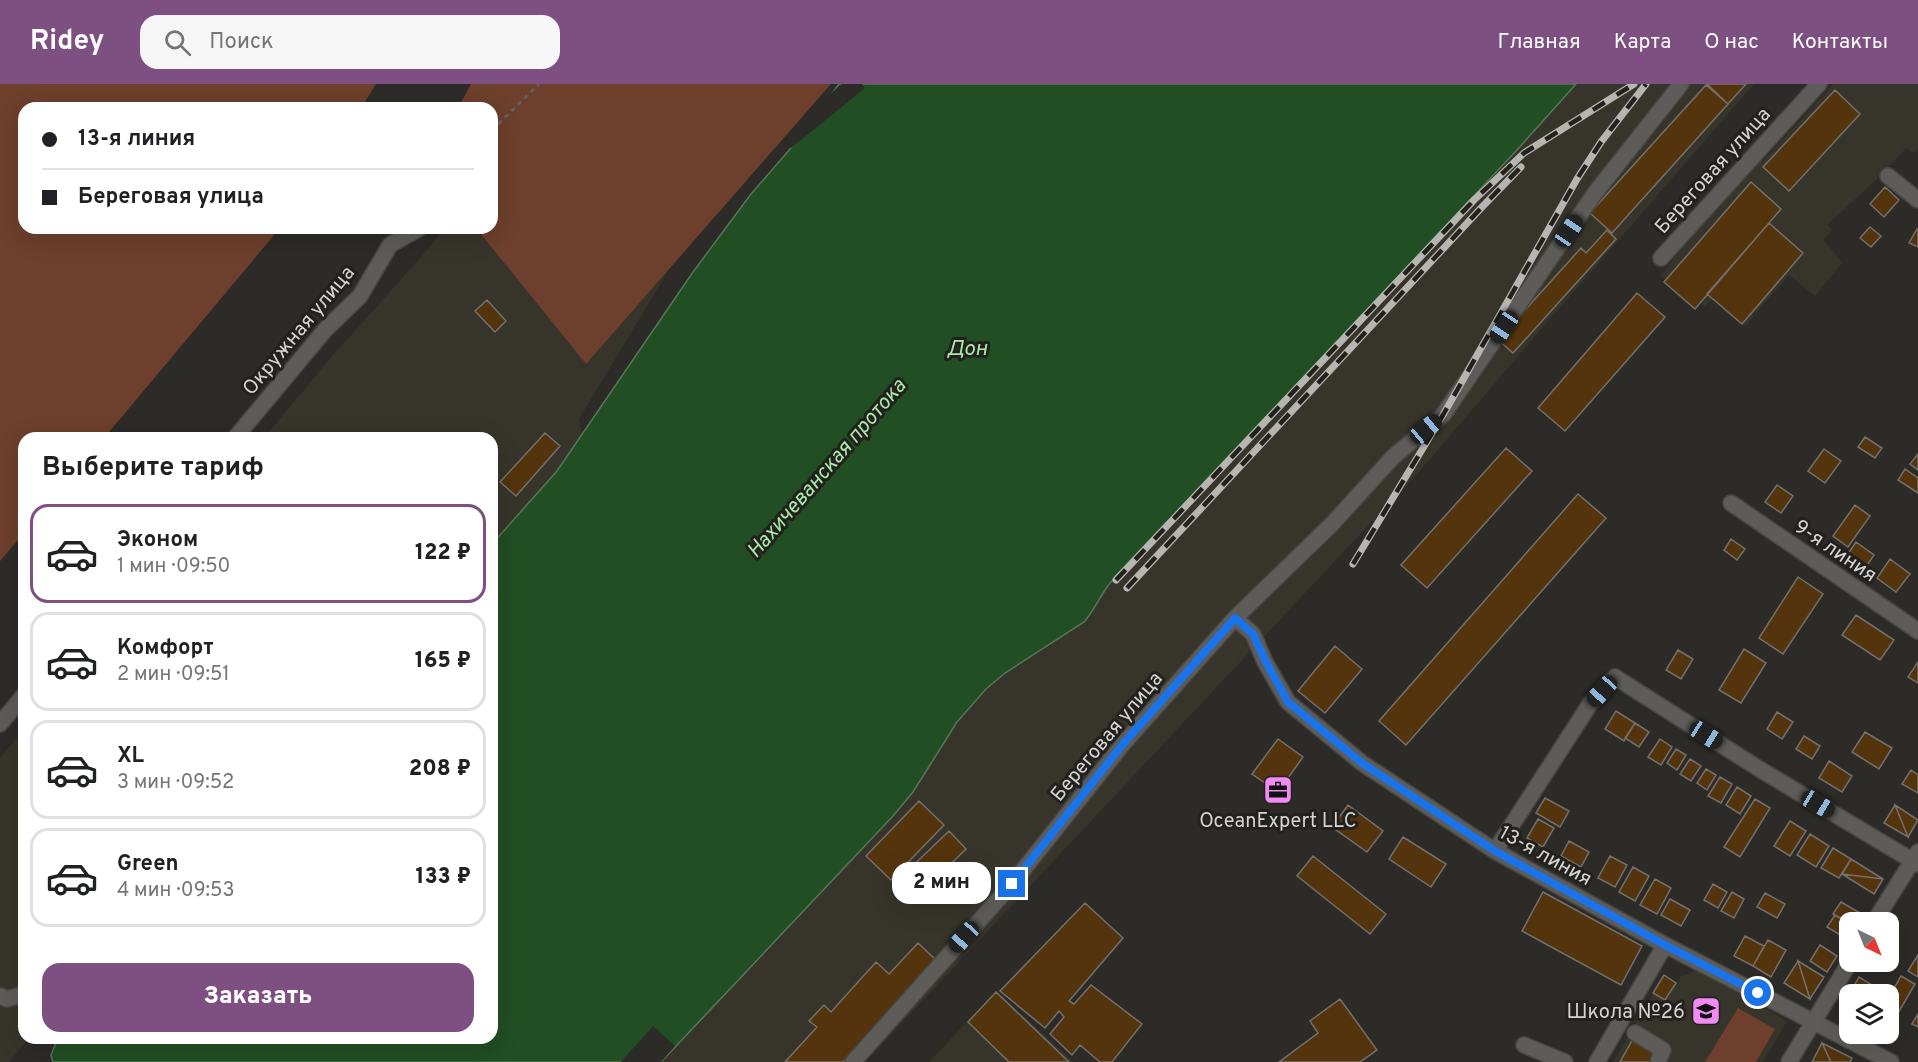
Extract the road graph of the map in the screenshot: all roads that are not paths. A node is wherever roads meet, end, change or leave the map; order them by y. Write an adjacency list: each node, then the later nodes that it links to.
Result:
1 (1681, 84): 9 (street, Береговая улица)
2 (1819, 84): 6 (street, Береговая улица)
3 (1888, 176): 4 (street)
4 (1918, 200)
5 (409, 234): 7 (street, Окружная улица)
6 (1661, 258)
7 (240, 432)
8 (1731, 503): 10 (street, 9-я линия)
9 (1235, 618): 13 (street, 13-я линия); 23 (street, Береговая улица)
10 (1918, 631)
11 (18, 702): 12 (street)
12 (0, 724)
13 (1495, 851): 14 (street); 16 (street, 13-я линия)
14 (1916, 858): 15 (street)
15 (1881, 912)
16 (1665, 945): 20 (street, 13-я линия); 25 (street)
17 (1844, 972): 20 (street)
18 (0, 996): 19 (street)
19 (18, 996)
20 (1813, 1021): 27 (street); 28 (street, 13-я линия)
21 (1635, 1034): 26 (street)
22 (1524, 1045): 24 (street)
23 (853, 1062)
24 (1565, 1062)
25 (1597, 1062)
26 (1658, 1062)
27 (1788, 1062)
28 (1891, 1062)

